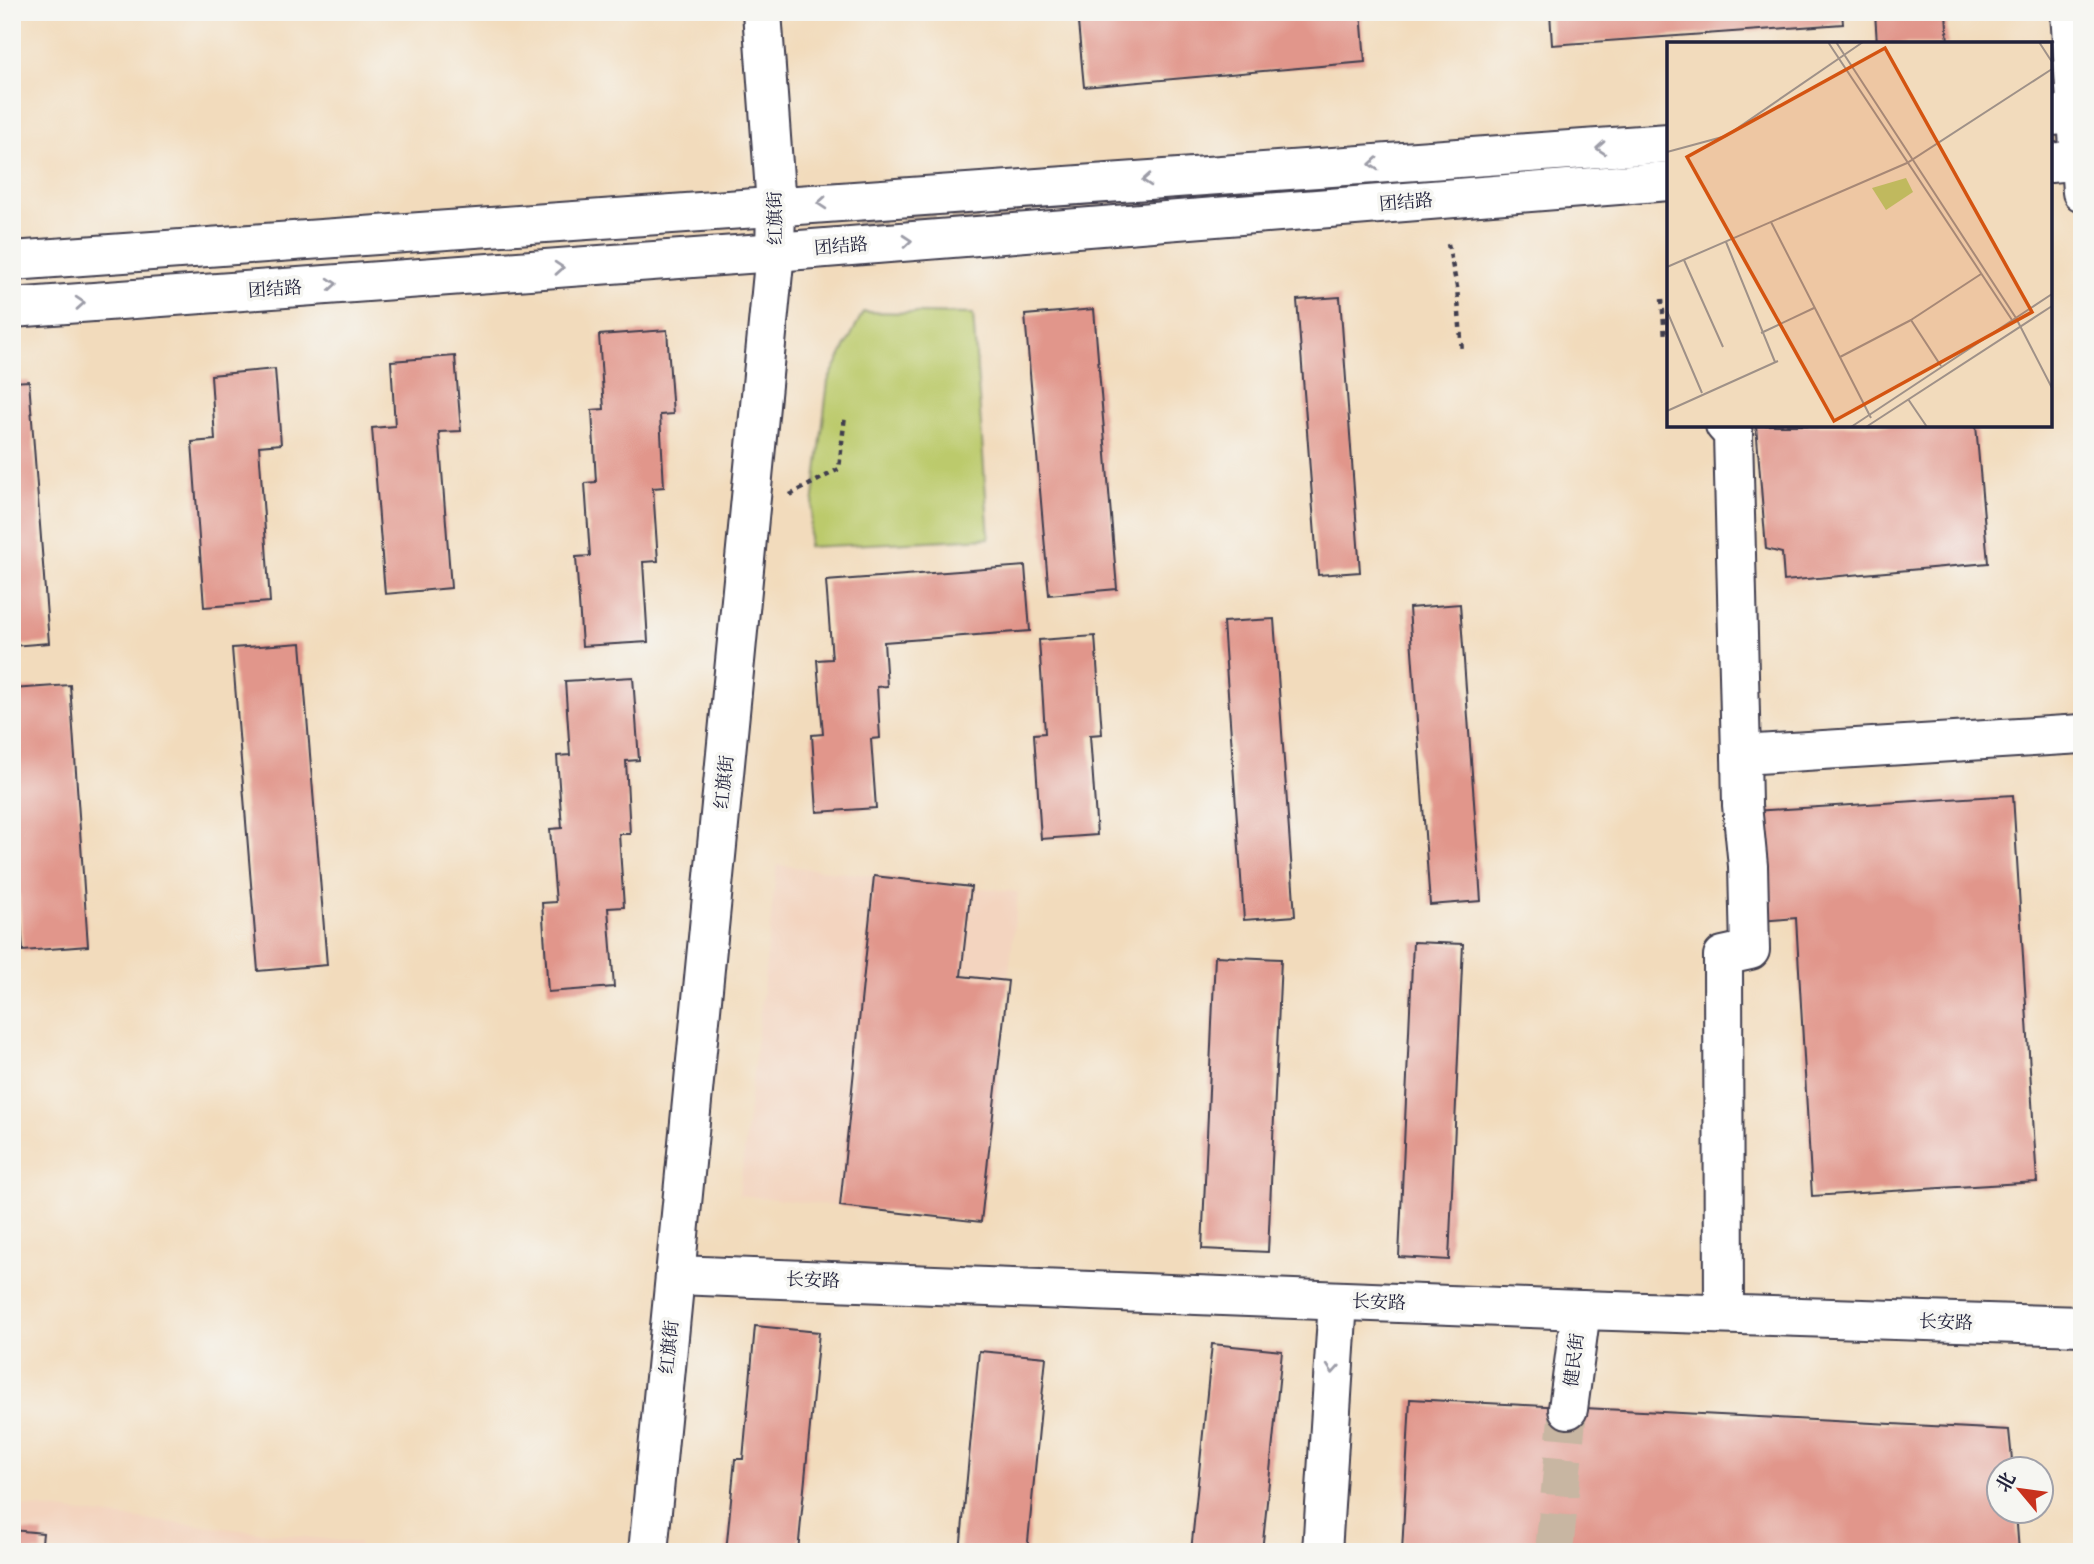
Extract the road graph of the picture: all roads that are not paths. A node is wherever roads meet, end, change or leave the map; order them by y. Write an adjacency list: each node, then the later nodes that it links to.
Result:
1 (762, 12): 7 (street, 红旗街)
2 (2070, 12): 3 (street)
3 (2070, 114): 5 (street)
4 (1667, 143): 7 (street, one-way to 7)
5 (2073, 169)
6 (1667, 181): 8 (street, 团结路, one-way to 6)
7 (776, 206): 8 (street, 红旗街); 9 (street)
8 (775, 252): 10 (street, 团结路, one-way to 8); 14 (street, 红旗街)
9 (12, 261)
10 (12, 308)
11 (1727, 427): 13 (street)
12 (2082, 734): 13 (street)
13 (1741, 755): 17 (street)
14 (677, 1275): 15 (street, 长安路); 20 (street, 红旗街)
15 (1338, 1301): 16 (street, 长安路); 21 (street, one-way to 21)
16 (1581, 1310): 17 (street, 长安路); 19 (street, 健民街)
17 (1724, 1314): 18 (street, 长安路)
18 (2082, 1326)
19 (1568, 1409)
20 (648, 1552)
21 (1322, 1552)

